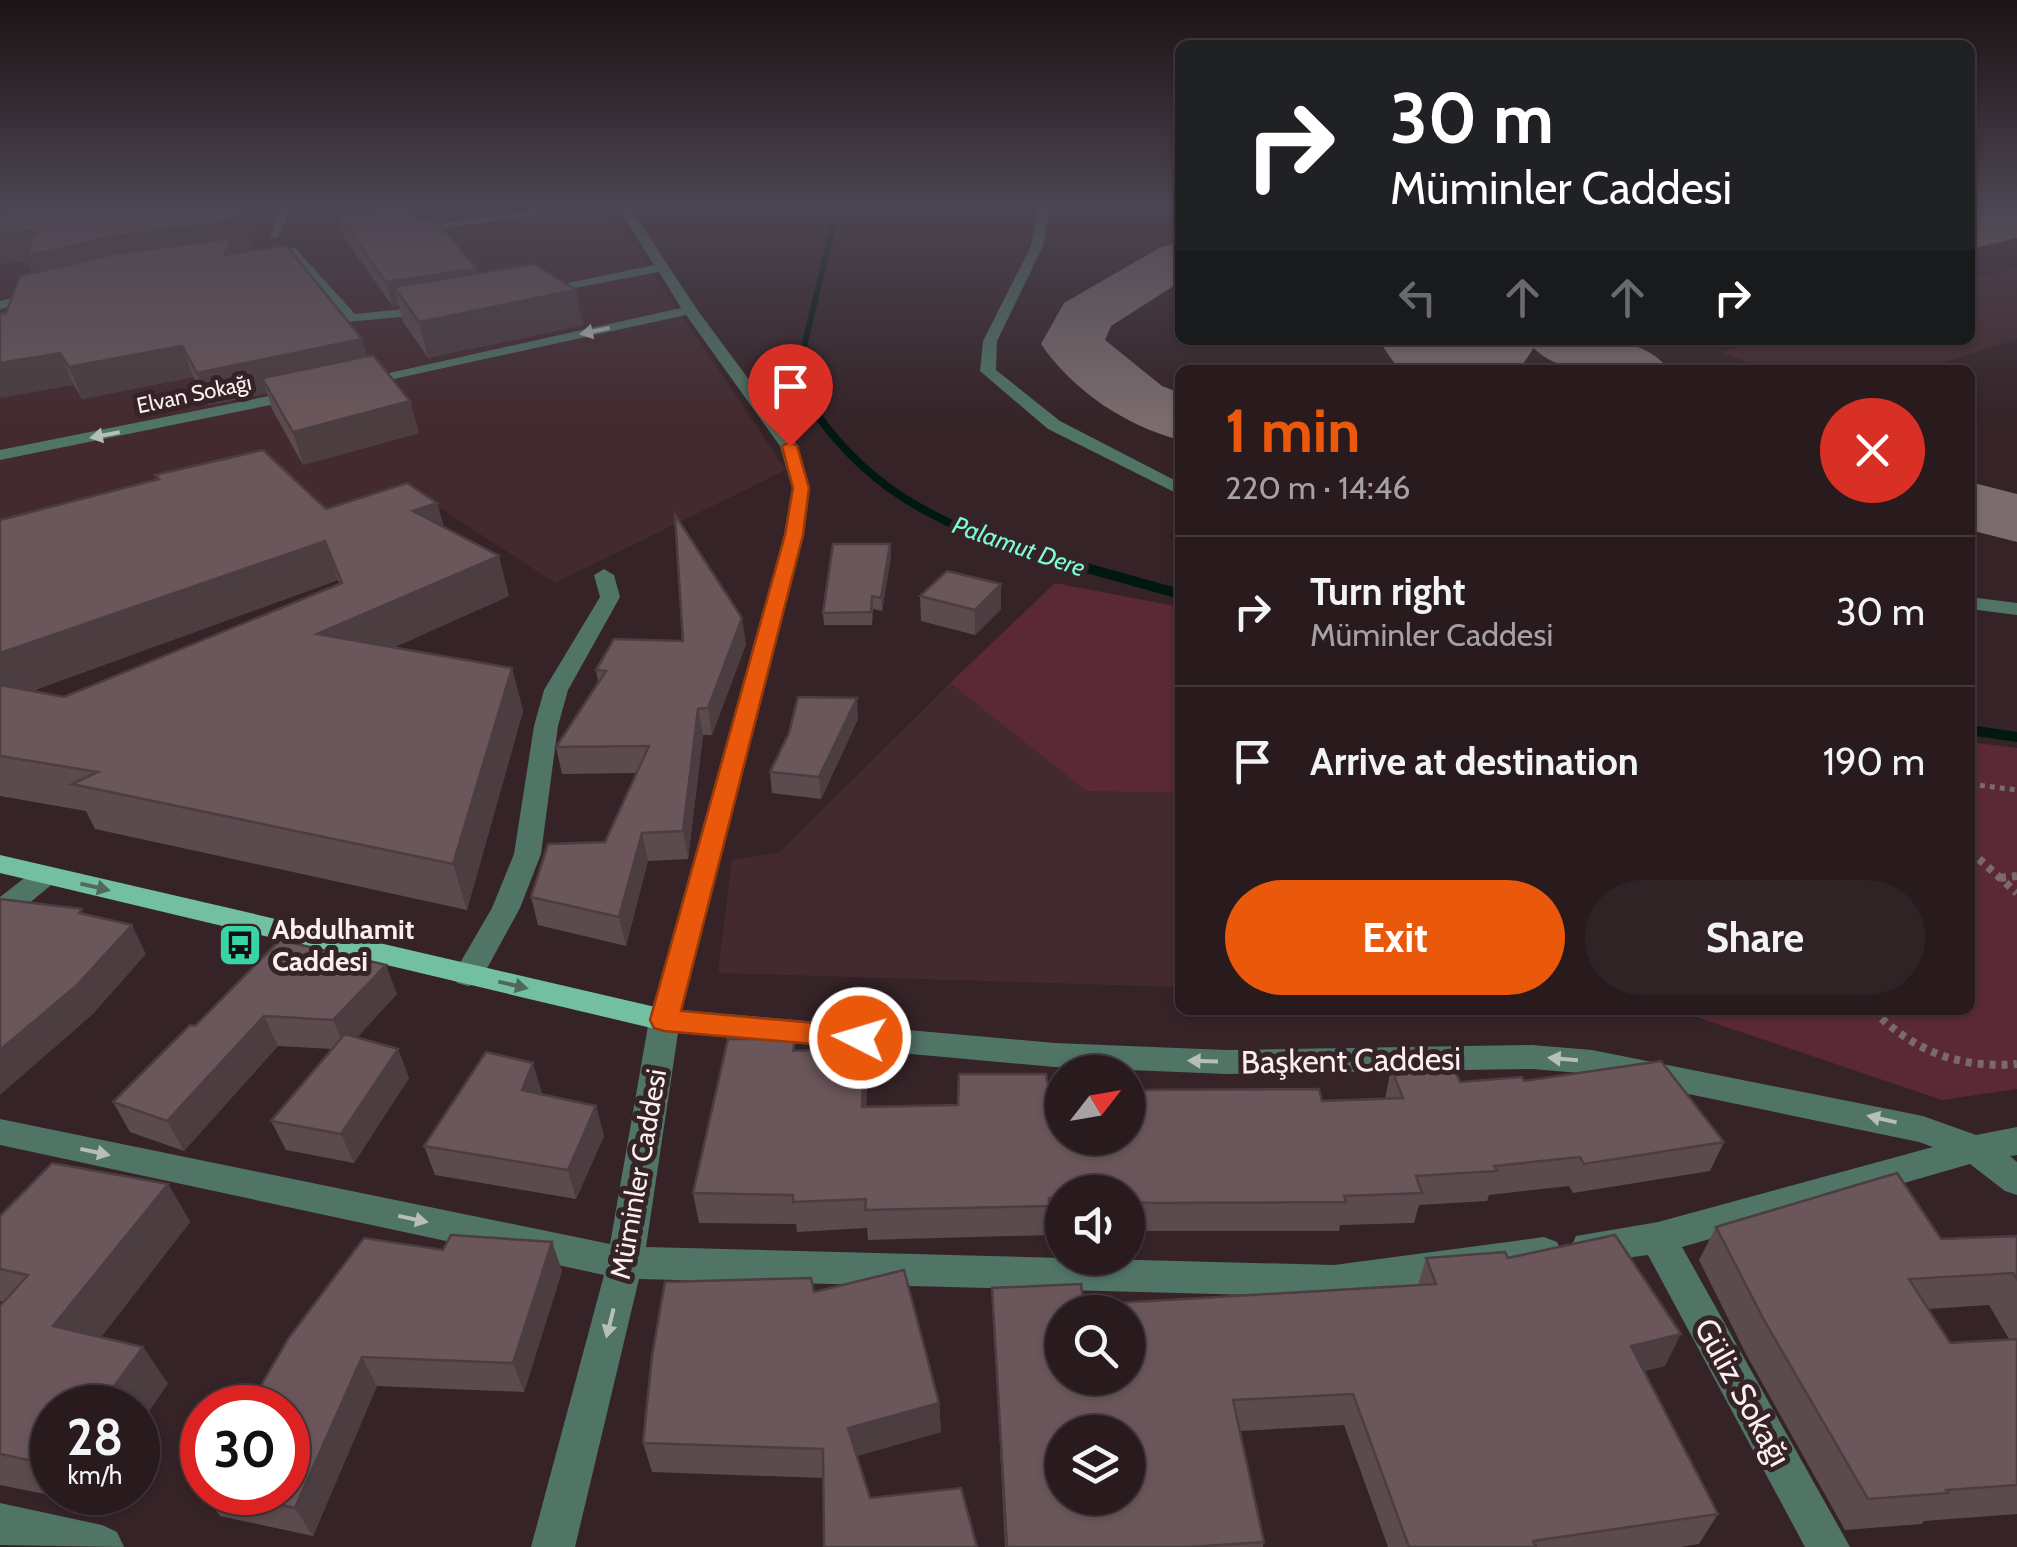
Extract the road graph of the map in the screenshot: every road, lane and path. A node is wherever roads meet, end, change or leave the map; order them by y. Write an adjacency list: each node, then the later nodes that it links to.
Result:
1 (315, 278): 8 (street)
2 (606, 278): 6 (street)
3 (671, 278): 9 (street, Müminler Caddesi)
4 (1021, 278): 13 (street)
5 (68, 288): 7 (street)
6 (530, 293)
7 (0, 305)
8 (456, 306)
9 (690, 310): 10 (street, one-way to 10); 28 (street, Müminler Caddesi)
10 (338, 386)
11 (319, 390): 12 (street, Elvan Sokağı, one-way to 12)
12 (0, 455)
13 (1175, 487)
14 (604, 575): 26 (street)
15 (1975, 604): 16 (street)
16 (2017, 609)
17 (1975, 785): 18 (path)
18 (2017, 790)
19 (1975, 856): 23 (path)
20 (0, 864): 21 (main road)
21 (46, 875): 25 (street); 26 (main road, one-way to 26)
22 (2017, 876): 23 (path)
23 (2000, 878): 24 (path)
24 (2017, 893)
25 (0, 912)
26 (468, 975): 28 (main road, one-way to 28)
27 (1877, 1015): 29 (path)
28 (664, 1020): 32 (street, Başkent Caddesi, one-way to 28); 35 (street, Müminler Caddesi)
29 (2017, 1064)
30 (0, 1132): 35 (street, one-way to 35)
31 (2017, 1141): 32 (street)
32 (1975, 1149): 33 (street, Başkent Caddesi); 34 (street)
33 (2017, 1181)
34 (1658, 1238): 35 (street); 39 (street, Güliz Sokağı)
35 (624, 1264): 38 (street, Müminler Caddesi, one-way to 38)
36 (0, 1524): 37 (street)
37 (102, 1547)
38 (553, 1547)
39 (1828, 1547)

